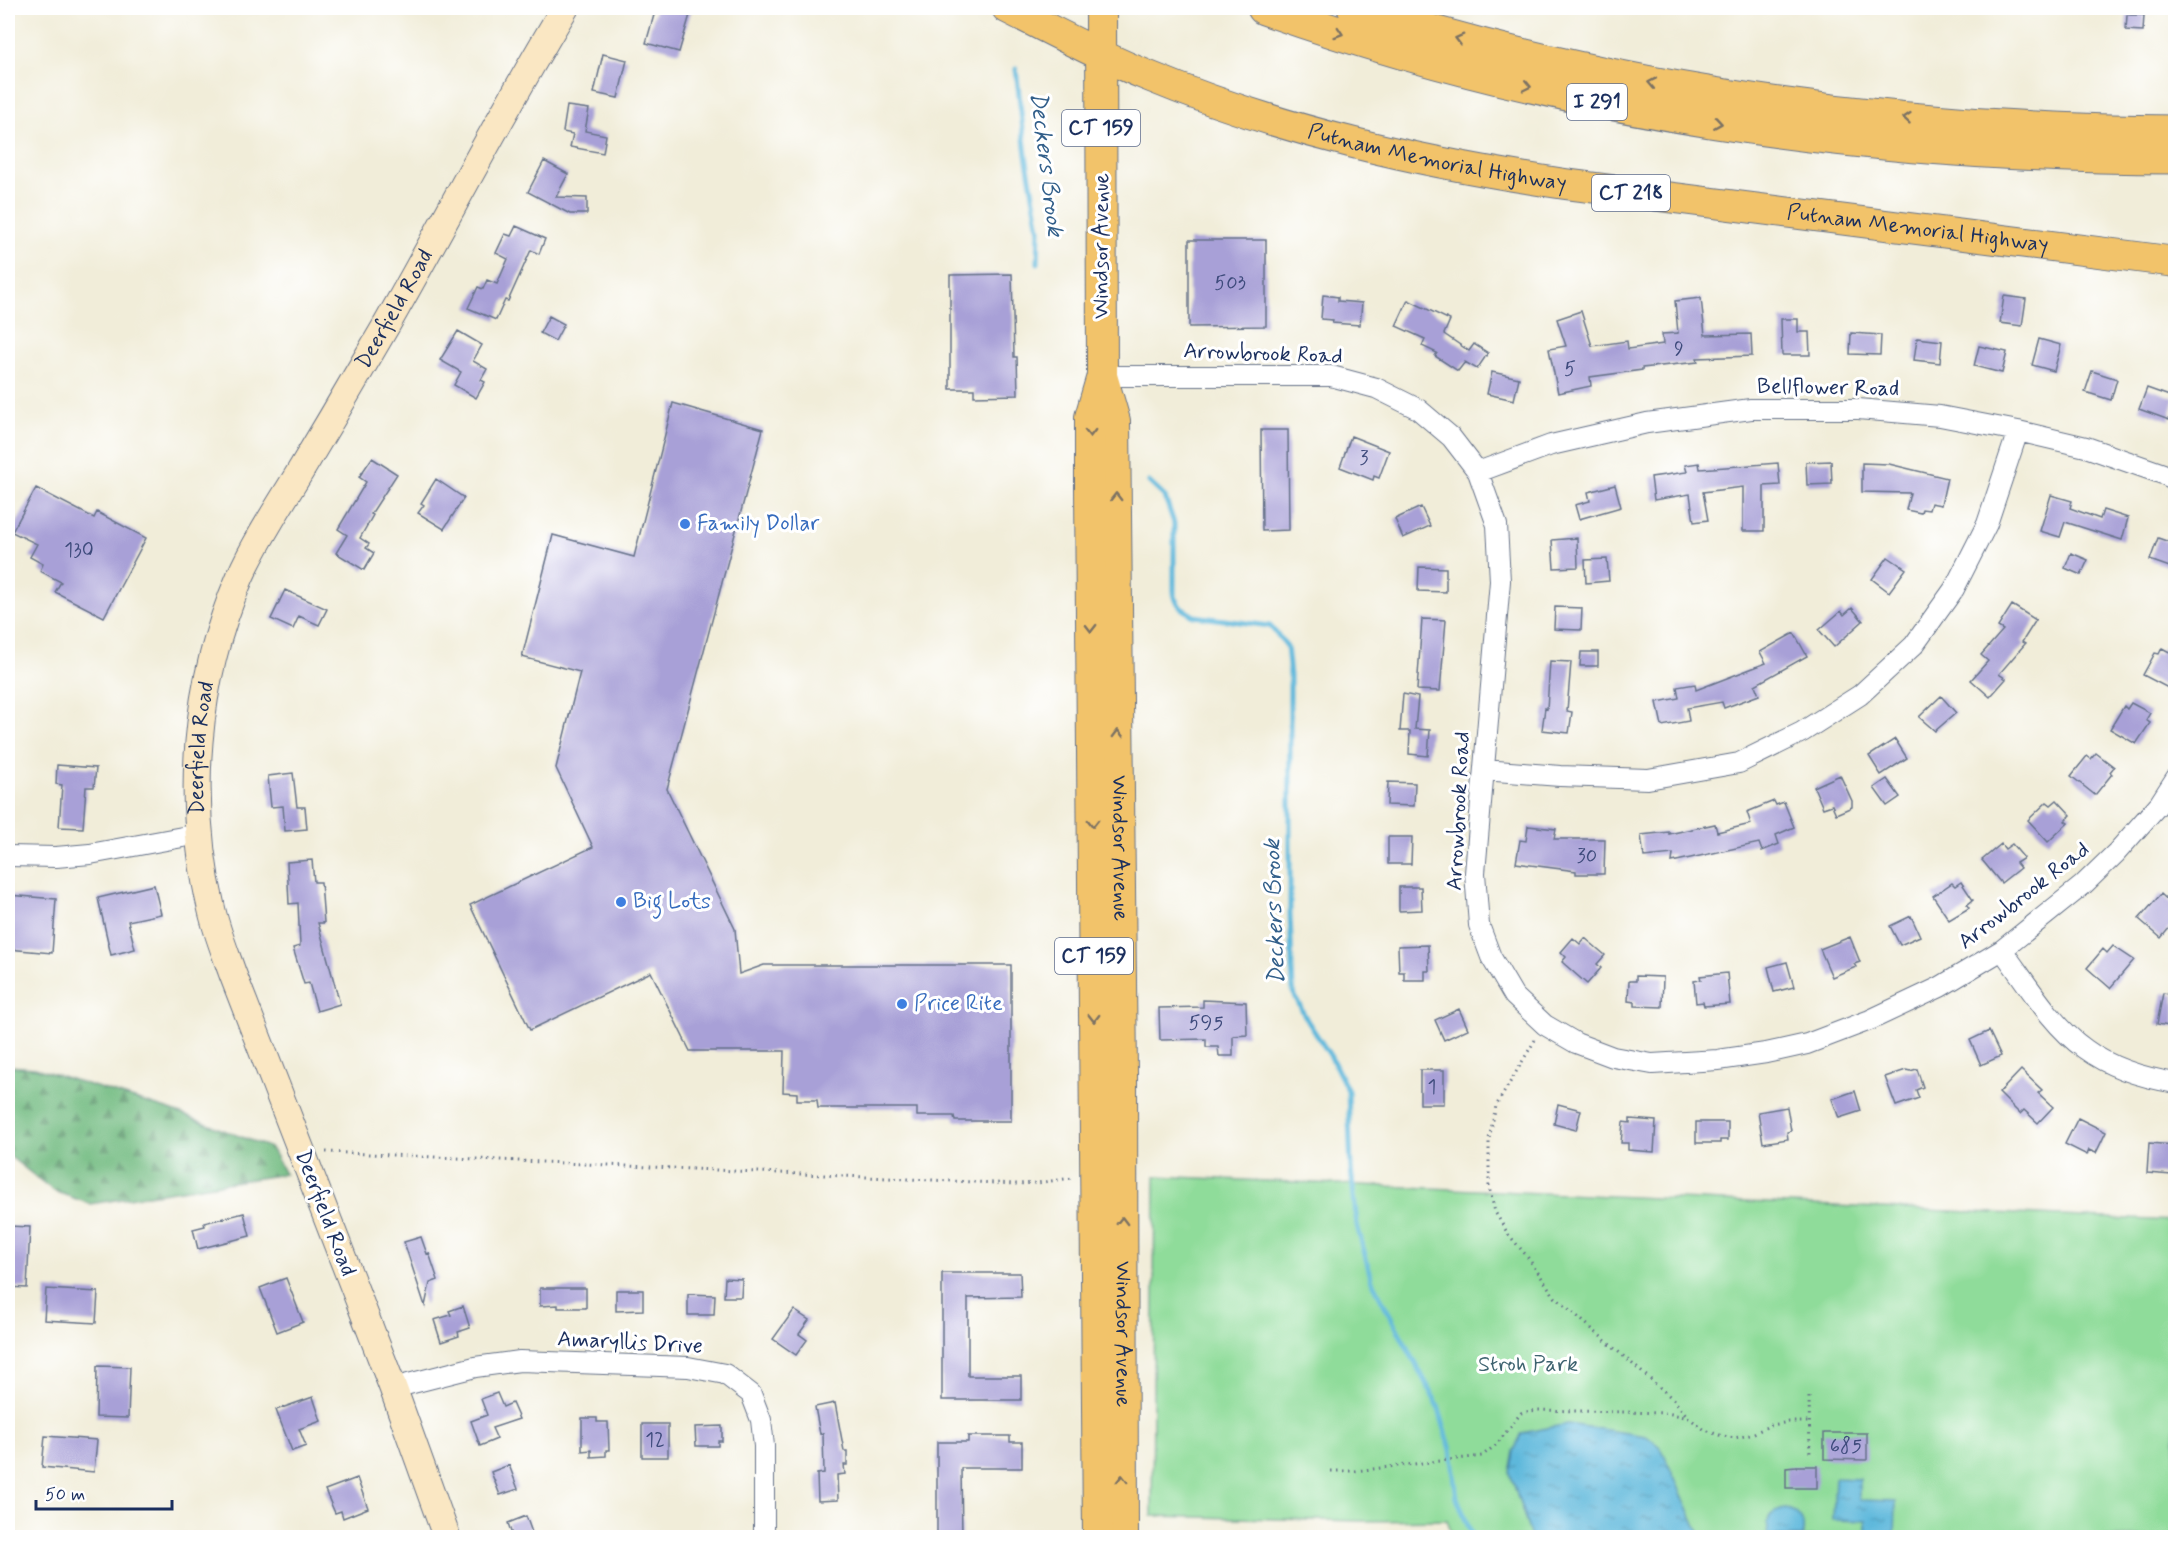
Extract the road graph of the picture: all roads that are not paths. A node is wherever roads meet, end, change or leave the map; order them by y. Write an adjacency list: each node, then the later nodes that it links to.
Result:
1 (564, 8): 19 (street, Deerfield Road)
2 (1007, 8): 6 (main road, Putnam Memorial Highway)
3 (1101, 8): 6 (main road, Windsor Avenue / CT 159)
4 (1264, 8): 9 (highway, I 291, one-way to 9)
5 (1354, 8): 9 (highway, I 291, one-way to 5)
6 (1101, 55): 12 (main road, Putnam Memorial Highway / CT 218); 13 (main road, Windsor Avenue / CT 159)
7 (2175, 114): 9 (highway)
8 (2175, 132): 9 (highway, I 291)
9 (1942, 135): 10 (highway, I 291); 11 (highway)
10 (2175, 157)
11 (2175, 174)
12 (2175, 262)
13 (1102, 376): 15 (street, Arrowbrook Road); 24 (main road, Windsor Avenue / CT 159)
14 (2018, 431): 15 (street, Bellflower Road); 16 (street, Bellflower Road); 17 (street)
15 (1478, 472): 17 (street, Arrowbrook Road)
16 (2175, 480)
17 (1484, 770): 21 (street, Arrowbrook Road)
18 (2175, 778): 21 (street, Arrowbrook Road)
19 (199, 834): 20 (street); 23 (street, Deerfield Road)
20 (8, 856)
21 (2002, 950): 22 (street)
22 (2175, 1083)
23 (393, 1388): 25 (street, Deerfield Road); 26 (street, Amaryllis Drive)
24 (1109, 1392): 27 (main road, Windsor Avenue / CT 159); 28 (main road, Windsor Avenue / CT 159, one-way to 24)
25 (447, 1538)
26 (764, 1538)
27 (1098, 1538)
28 (1123, 1538)

